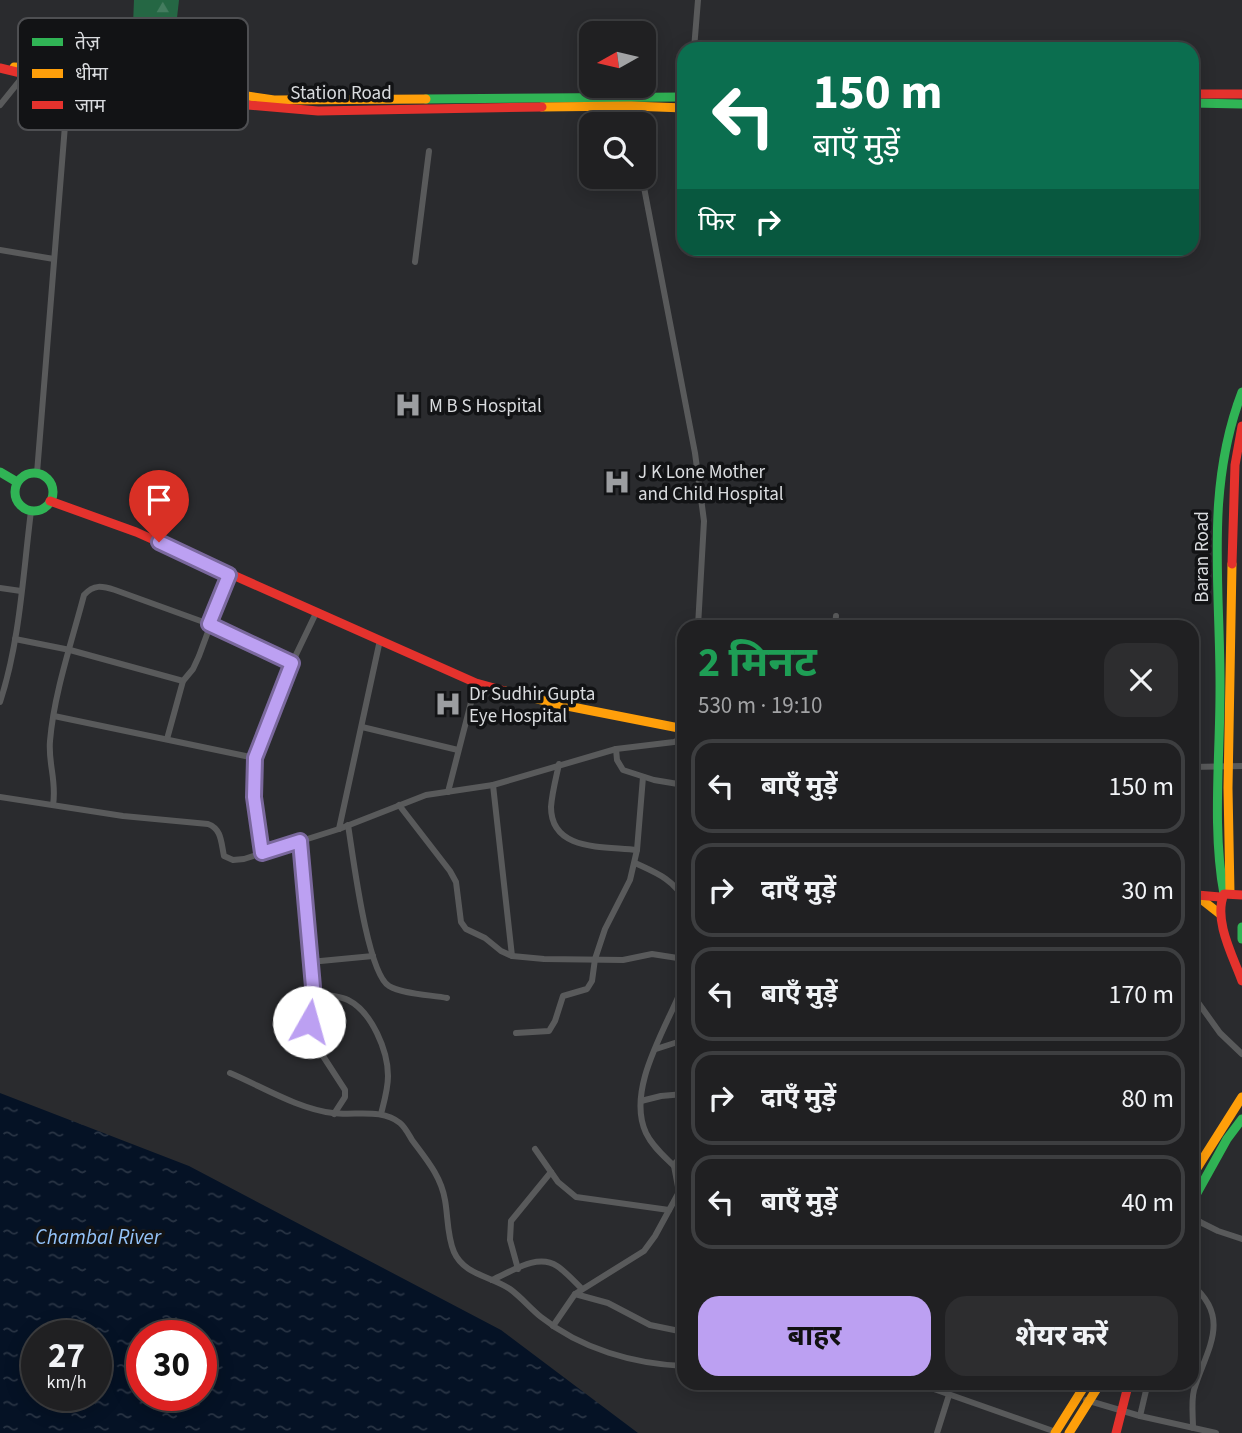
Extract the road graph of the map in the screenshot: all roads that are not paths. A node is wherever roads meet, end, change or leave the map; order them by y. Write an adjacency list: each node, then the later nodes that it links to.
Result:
1 (698, 0): 2 (street)
2 (695, 42)
3 (1, 68): 4 (street, Station Road)
4 (18, 72)
5 (18, 83): 12 (street)
6 (1199, 94): 7 (street)
7 (1242, 94)
8 (248, 96): 9 (street, Station Road)
9 (677, 97)
10 (1199, 103): 11 (street)
11 (1242, 104)
12 (0, 105)
13 (248, 105): 14 (street, Station Road)
14 (631, 106): 15 (street, Station Road); 16 (street)
15 (677, 108)
16 (632, 112)
17 (65, 130): 21 (street)
18 (429, 151): 22 (street)
19 (644, 189): 36 (street)
20 (0, 250): 21 (street)
21 (54, 259): 27 (street)
22 (415, 262)
23 (1242, 391): 24 (street, Baran Road)
24 (1238, 416): 56 (street, Baran Road)
25 (1242, 426): 56 (street, Baran Road)
26 (0, 472): 28 (street)
27 (37, 472): 28 (street); 29 (street)
28 (17, 482): 30 (street)
29 (50, 501): 30 (street); 31 (street)
30 (31, 510): 33 (street)
31 (229, 575): 34 (street); 38 (street)
32 (0, 588): 33 (street)
33 (21, 591): 39 (street)
34 (316, 612): 40 (street); 42 (street)
35 (836, 616): 37 (street)
36 (698, 620)
37 (836, 620)
38 (209, 624): 41 (street); 42 (street); 44 (street)
39 (15, 639): 41 (street); 43 (street)
40 (380, 640): 45 (street); 48 (street)
41 (70, 650): 44 (street); 47 (street)
42 (292, 663): 54 (street)
43 (3, 680): 46 (street)
44 (183, 681): 50 (street)
45 (476, 683): 49 (street); 53 (street)
46 (0, 702)
47 (54, 716): 50 (street); 64 (street)
48 (362, 727): 53 (street); 67 (street)
49 (677, 728)
50 (167, 739): 54 (street)
51 (677, 741): 52 (street)
52 (616, 749): 55 (street); 59 (street)
53 (458, 750): 62 (street)
54 (255, 758): 70 (street)
55 (559, 764): 61 (street); 69 (street)
56 (1223, 766): 57 (street); 58 (street); 74 (street, Baran Road)
57 (1242, 766)
58 (1199, 767)
59 (643, 777): 60 (street); 69 (street)
60 (677, 784)
61 (493, 785): 62 (street); 81 (street)
62 (448, 792): 65 (street)
63 (0, 797): 64 (street)
64 (53, 805): 70 (street)
65 (399, 805): 66 (street); 81 (street)
66 (348, 825): 67 (street); 80 (street)
67 (339, 829): 68 (street)
68 (300, 841): 70 (street); 84 (street)
69 (637, 850): 71 (street)
70 (262, 853)
71 (635, 863): 72 (street); 83 (street)
72 (677, 891)
73 (1199, 894): 74 (street)
74 (1225, 895): 75 (street); 77 (street, Baran Road)
75 (1242, 895)
76 (1199, 898): 77 (street)
77 (1220, 914): 85 (street, Baran Road)
78 (1242, 927): 79 (street)
79 (1242, 939)
80 (373, 956): 84 (street); 87 (street)
81 (512, 956): 83 (street)
82 (677, 958): 83 (street)
83 (595, 959): 90 (street)
84 (310, 961): 86 (street)
85 (1242, 981)
86 (313, 987): 98 (street); 99 (street)
87 (447, 998)
88 (677, 1000): 92 (street)
89 (1199, 1004): 93 (street)
90 (516, 1033)
91 (677, 1042): 92 (street)
92 (656, 1049): 97 (street)
93 (1242, 1054)
94 (230, 1073): 98 (street)
95 (677, 1095): 97 (street)
96 (1242, 1097): 105 (street)
97 (641, 1101): 106 (street)
98 (334, 1114): 99 (street)
99 (381, 1114): 115 (street)
100 (1242, 1119): 101 (street)
101 (1234, 1129): 102 (street); 109 (street)
102 (1242, 1136)
103 (535, 1149): 107 (street)
104 (677, 1161): 106 (street)
105 (1199, 1165)
106 (674, 1166): 108 (street)
107 (551, 1172): 111 (street); 114 (street)
108 (677, 1182)
109 (1199, 1190)
110 (677, 1196): 111 (street)
111 (670, 1210): 116 (street)
112 (1200, 1222): 113 (street)
113 (1242, 1238)
114 (518, 1269): 115 (street); 116 (street)
115 (492, 1280): 119 (street)
116 (582, 1289): 118 (street)
117 (1199, 1293): 122 (street)
118 (575, 1294): 119 (street); 120 (street)
119 (553, 1325): 121 (street)
120 (677, 1331)
121 (677, 1366)
122 (1199, 1377)
123 (937, 1390): 129 (street)
124 (1082, 1390): 130 (street)
125 (1096, 1390): 135 (street)
126 (1127, 1390): 136 (street)
127 (1146, 1390): 131 (street)
128 (1194, 1390): 132 (street)
129 (949, 1395): 133 (street); 134 (street)
130 (1077, 1398): 131 (street); 134 (street)
131 (1140, 1416): 132 (street)
132 (1193, 1428): 137 (street)
133 (937, 1433)
134 (1056, 1433)
135 (1069, 1433)
136 (1116, 1433)
137 (1216, 1433)

